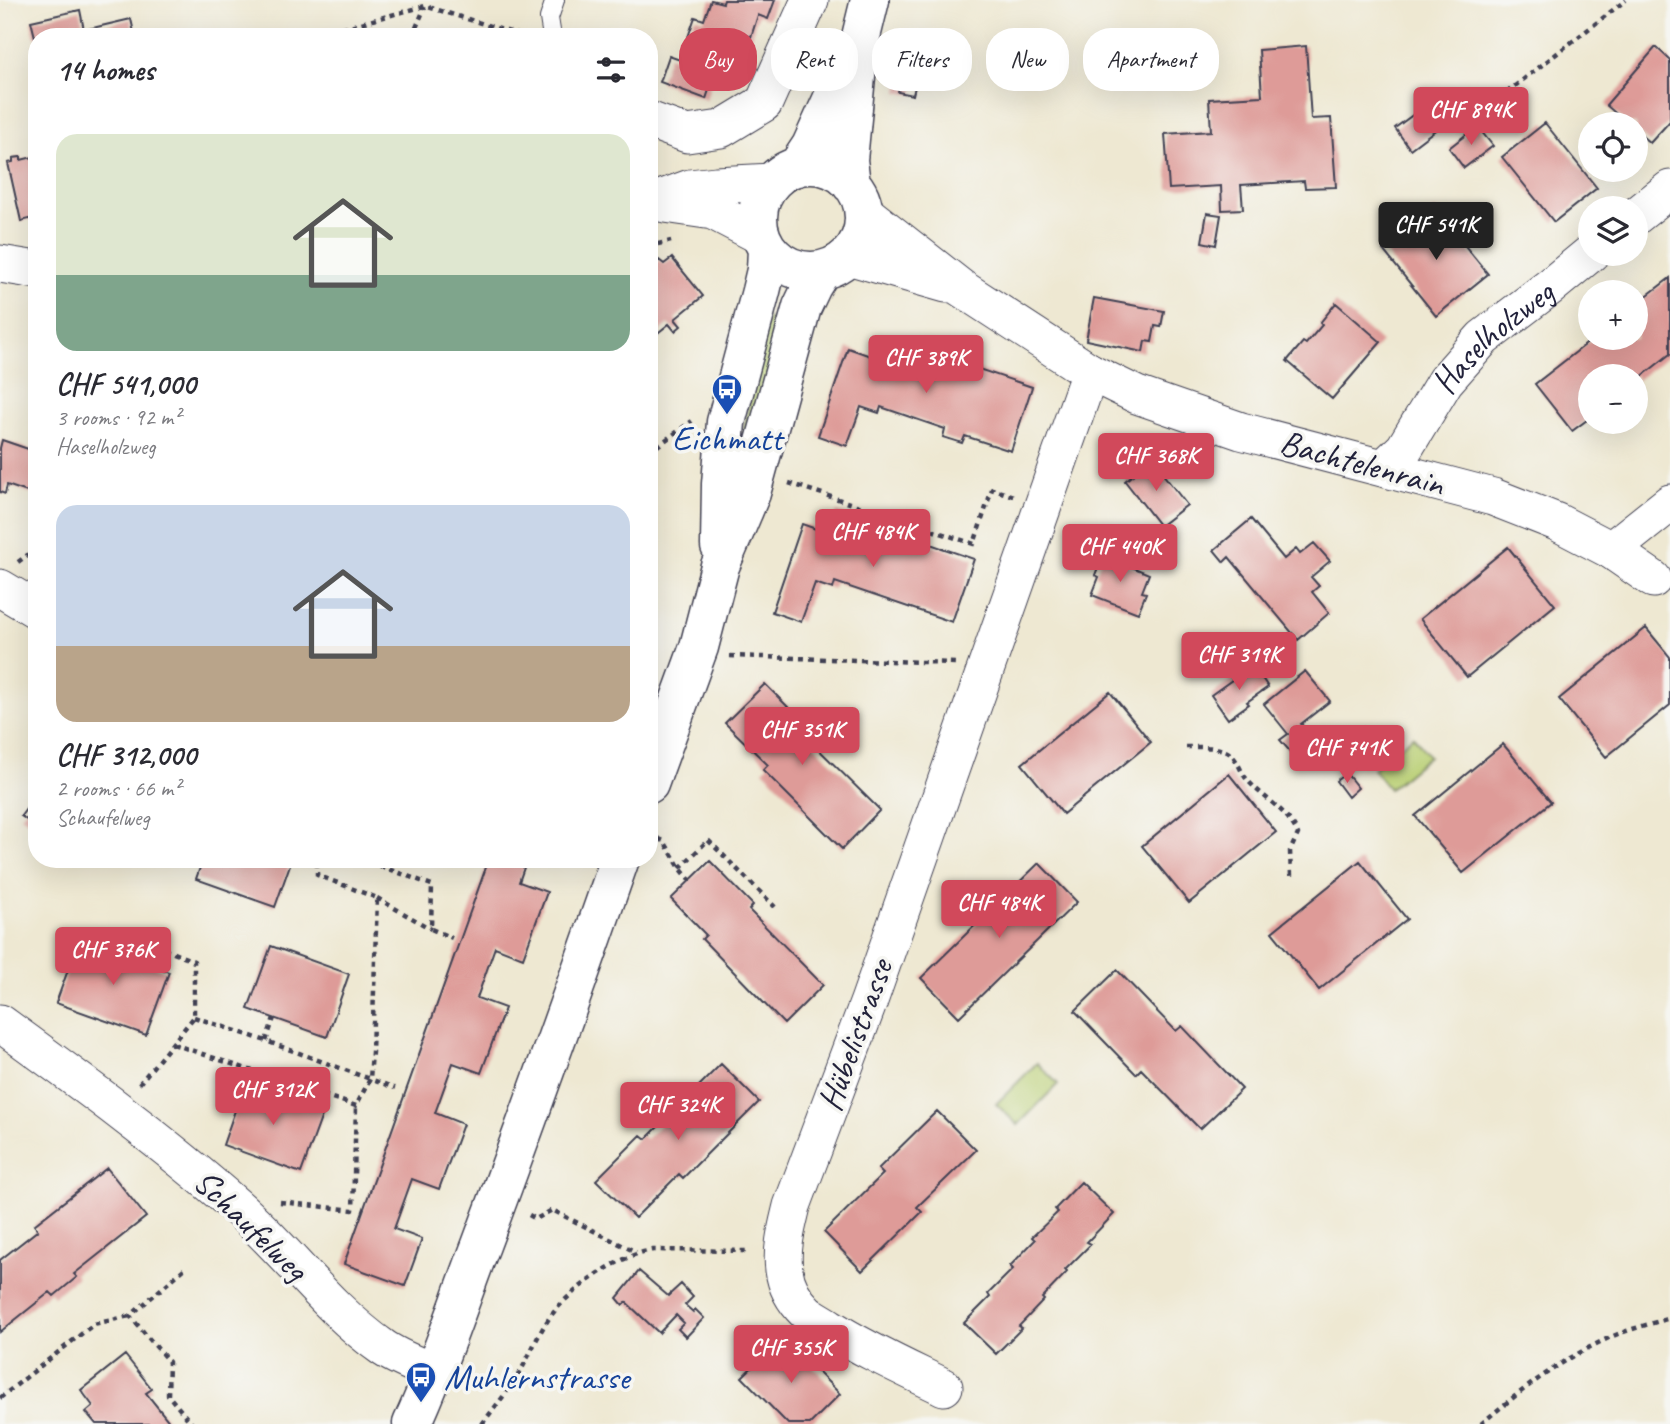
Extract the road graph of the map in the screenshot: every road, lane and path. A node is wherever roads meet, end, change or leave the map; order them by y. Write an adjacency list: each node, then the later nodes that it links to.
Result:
1 (555, 0): 11 (lane)
2 (810, 0): 13 (street)
3 (870, 0): 12 (street)
4 (1626, 0): 14 (path)
5 (425, 6): 6 (path); 9 (path); 10 (path)
6 (354, 25): 7 (path); 8 (path)
7 (339, 28)
8 (353, 28)
9 (415, 28)
10 (497, 28)
11 (551, 28)
12 (859, 45): 15 (street); 17 (street)
13 (658, 123)
14 (1467, 123)
15 (784, 175): 17 (street); 18 (street); 21 (street)
16 (1670, 189): 20 (street)
17 (857, 198): 22 (street); 26 (street, Bachtelenrain)
18 (658, 201)
19 (658, 204): 21 (street)
20 (1648, 206)
21 (764, 243): 22 (street); 35 (street)
22 (835, 263): 26 (street, Bachtelenrain); 35 (street)
23 (0, 264): 25 (street)
24 (1578, 264): 30 (street, Haselholzweg)
25 (28, 269)
26 (961, 288): 27 (street, Bachtelenrain)
27 (1090, 372): 30 (street, Bachtelenrain); 33 (street, Hübelistrasse)
28 (699, 416): 29 (path)
29 (658, 446)
30 (1384, 468): 34 (street, Bachtelenrain)
31 (788, 483): 33 (path)
32 (1670, 503): 34 (street)
33 (1043, 506): 40 (street, Hübelistrasse)
34 (1611, 550): 36 (street, Bachtelenrain)
35 (720, 566): 42 (street)
36 (1653, 579)
37 (0, 588): 38 (street)
38 (28, 605)
39 (730, 656): 40 (path)
40 (988, 664): 68 (street, Hübelistrasse)
41 (1186, 747): 48 (path)
42 (658, 759)
43 (658, 839): 47 (path)
44 (317, 868): 50 (path)
45 (386, 868): 52 (path)
46 (617, 868): 66 (street)
47 (680, 869): 49 (path); 51 (path)
48 (1291, 876)
49 (690, 880)
50 (377, 898): 52 (path); 60 (path)
51 (775, 907)
52 (431, 929): 53 (path)
53 (452, 938)
54 (143, 963): 55 (path)
55 (194, 1017): 58 (path); 59 (path)
56 (274, 1018): 58 (path)
57 (0, 1023): 67 (street, Schaufelweg)
58 (266, 1041): 60 (path)
59 (173, 1044): 61 (path); 63 (path)
60 (370, 1079): 62 (path); 65 (path)
61 (285, 1082): 64 (path); 65 (path)
62 (395, 1088)
63 (134, 1091)
64 (281, 1095)
65 (356, 1106): 67 (path)
66 (498, 1199): 69 (path); 73 (street)
67 (239, 1208): 73 (street, Schaufelweg)
68 (783, 1252): 69 (path); 74 (street, Hübelistrasse)
69 (637, 1253): 78 (path)
70 (184, 1269): 71 (path)
71 (130, 1316): 75 (path); 76 (path)
72 (1670, 1318): 79 (path)
73 (435, 1373): 77 (street)
74 (944, 1387)
75 (0, 1398)
76 (192, 1424)
77 (412, 1424)
78 (482, 1424)
79 (1480, 1424)

